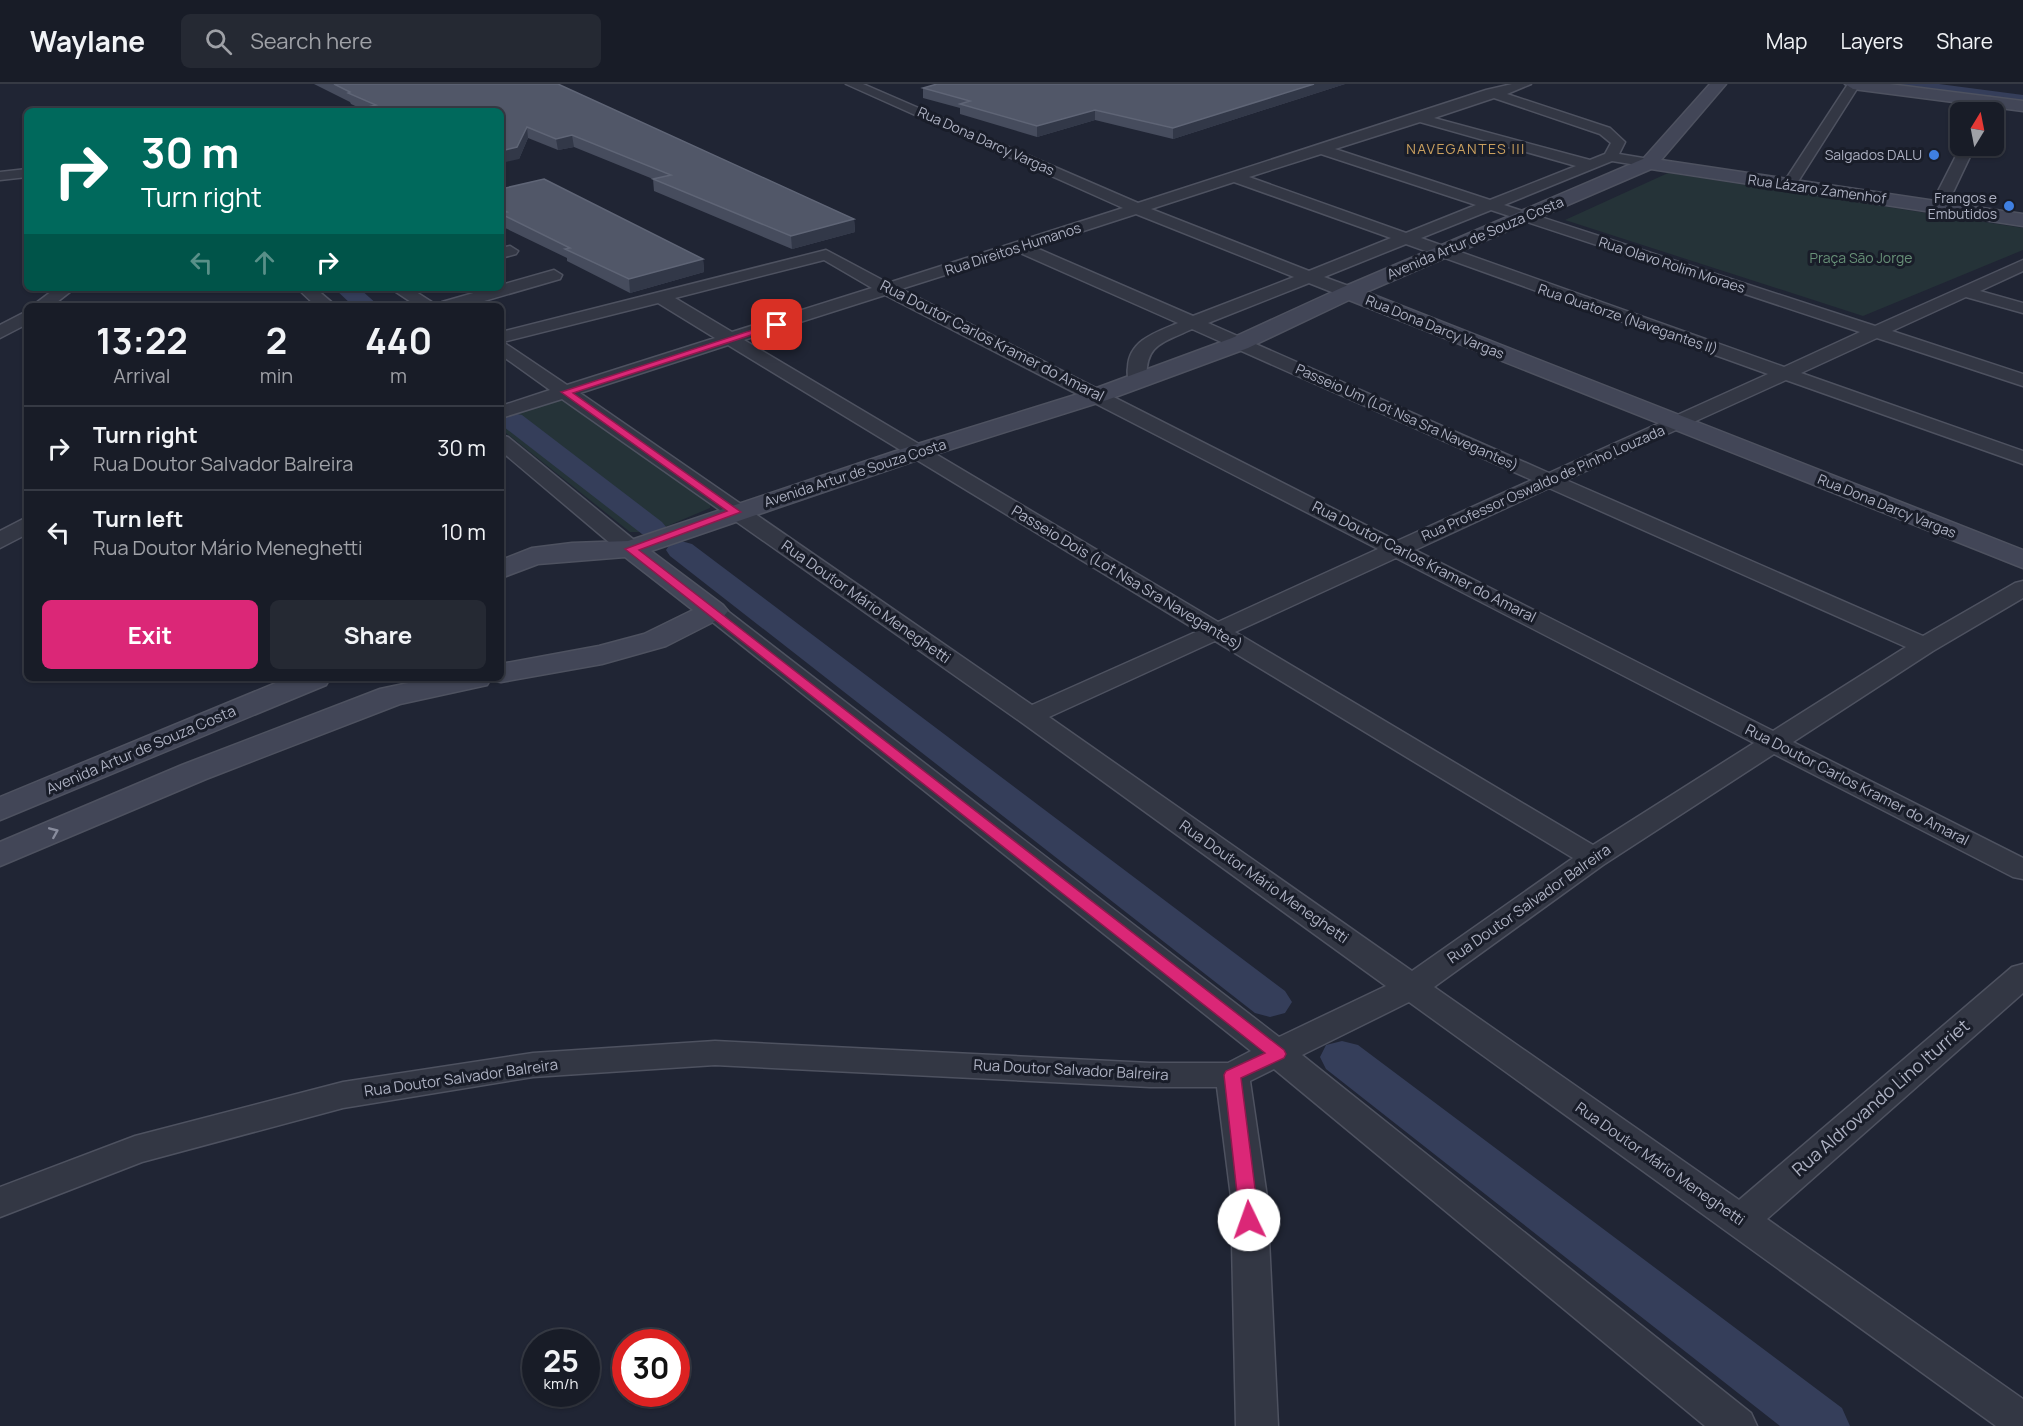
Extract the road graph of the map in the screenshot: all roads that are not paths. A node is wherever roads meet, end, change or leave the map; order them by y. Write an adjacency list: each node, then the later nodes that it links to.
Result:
1 (852, 84): 24 (street, Rua Dona Darcy Vargas)
2 (1525, 84): 6 (street, Rua Direitos Humanos)
3 (1718, 84): 14 (street, Avenida Artur de Souza Costa)
4 (1854, 84): 7 (street); 20 (street)
5 (1471, 87): 6 (street)
6 (1493, 93): 10 (street, Rua Direitos Humanos); 13 (street)
7 (1958, 102)
8 (2023, 106): 9 (street)
9 (2004, 107)
10 (1417, 117): 11 (street, Rua Direitos Humanos); 15 (street)
11 (1320, 149): 18 (street, Rua Direitos Humanos); 22 (street, Rua Olavo Rolim Moraes)
12 (1963, 156): 23 (street)
13 (1611, 157): 14 (street, Rua Lázaro Zamenhof); 15 (street, Avenida Artur de Souza Costa)
14 (1648, 163): 20 (street, Rua Lázaro Zamenhof); 21 (street, Avenida Artur de Souza Costa)
15 (1590, 165): 19 (street, Avenida Artur de Souza Costa)
16 (24, 173): 17 (street)
17 (0, 176)
18 (1234, 177): 24 (street, Rua Direitos Humanos); 27 (street, Rua Quatorze (Navegantes II))
19 (1556, 180): 21 (street); 22 (street, Avenida Artur de Souza Costa)
20 (1789, 185): 23 (street, Rua Lázaro Zamenhof)
21 (1592, 189): 25 (street, Avenida Artur de Souza Costa)
22 (1492, 206): 25 (street, Rua Olavo Rolim Moraes); 27 (street, Avenida Artur de Souza Costa)
23 (1938, 207): 26 (street, Rua Lázaro Zamenhof)
24 (1138, 209): 28 (street, Rua Direitos Humanos); 32 (street, Rua Dona Darcy Vargas)
25 (1528, 217): 29 (street, Avenida Artur de Souza Costa); 50 (street, Rua Olavo Rolim Moraes)
26 (2023, 220)
27 (1404, 240): 29 (street, Rua Quatorze (Navegantes II)); 32 (street, Avenida Artur de Souza Costa)
28 (1021, 247): 33 (street, Rua Direitos Humanos); 53 (street, Passeio Um (Lot Nsa Sra Navegantes))
29 (1440, 253): 39 (street, Avenida Artur de Souza Costa); 55 (street, Rua Quatorze (Navegantes II))
30 (2023, 265): 40 (street, Rua Professor Oswaldo de Pinho Louzada)
31 (554, 275): 34 (street)
32 (1309, 277): 39 (street, Rua Dona Darcy Vargas); 57 (street, Avenida Artur de Souza Costa)
33 (887, 289): 41 (street, Rua Doutor Carlos Kramer do Amaral); 52 (street, Rua Direitos Humanos); 59 (street, Rua Doutor Carlos Kramer do Amaral)
34 (504, 290)
35 (63, 291): 42 (street)
36 (309, 291): 43 (street)
37 (403, 291): 44 (street)
38 (499, 291): 45 (street)
39 (1348, 292): 53 (street, Avenida Artur de Souza Costa); 61 (street, Rua Dona Darcy Vargas)
40 (1965, 292): 46 (street); 50 (street, Rua Professor Oswaldo de Pinho Louzada)
41 (662, 298): 51 (street); 52 (street, Passeio Dois (Lot Nsa Sra Navegantes))
42 (45, 303)
43 (323, 303)
44 (424, 303)
45 (458, 303)
46 (2023, 308)
47 (24, 317): 48 (street)
48 (1, 327): 49 (street)
49 (24, 331)
50 (1876, 332): 55 (street, Rua Professor Oswaldo de Pinho Louzada); 56 (street, Rua Olavo Rolim Moraes)
51 (504, 336)
52 (733, 340): 58 (street, Rua Direitos Humanos); 63 (street, Passeio Dois (Lot Nsa Sra Navegantes))
53 (1240, 343): 57 (street, Avenida Artur de Souza Costa); 65 (street, Passeio Um (Lot Nsa Sra Navegantes))
54 (504, 349): 58 (street, Rua Doutor Mário Meneghetti)
55 (1784, 374): 61 (street, Rua Professor Oswaldo de Pinho Louzada); 64 (street, Rua Quatorze (Navegantes II))
56 (2023, 380)
57 (1138, 381): 59 (street, Avenida Artur de Souza Costa)
58 (566, 392): 60 (street, Rua Direitos Humanos); 66 (street, Rua Doutor Mário Meneghetti)
59 (1099, 395): 63 (street, Avenida Artur de Souza Costa); 70 (street, Rua Doutor Carlos Kramer do Amaral)
60 (504, 411)
61 (1677, 422): 65 (street, Rua Professor Oswaldo de Pinho Louzada); 71 (street, Rua Dona Darcy Vargas)
62 (504, 443): 69 (street)
63 (917, 452): 66 (street, Avenida Artur de Souza Costa); 75 (street, Passeio Dois (Lot Nsa Sra Navegantes))
64 (2023, 458)
65 (1549, 480): 70 (street, Rua Professor Oswaldo de Pinho Louzada); 76 (street, Passeio Um (Lot Nsa Sra Navegantes))
66 (736, 512): 69 (street, Avenida Artur de Souza Costa); 81 (street, Rua Doutor Mário Meneghetti)
67 (24, 526): 68 (street)
68 (0, 541)
69 (631, 549): 72 (street, Avenida Artur de Souza Costa); 74 (street)
70 (1398, 549): 75 (street, Rua Professor Oswaldo de Pinho Louzada); 82 (street, Rua Doutor Carlos Kramer do Amaral)
71 (2023, 560)
72 (504, 569)
73 (2023, 588): 76 (street, Rua Doutor Salvador Balreira)
74 (713, 611): 77 (street); 90 (street)
75 (1216, 632): 81 (street, Rua Professor Oswaldo de Pinho Louzada); 86 (street, Passeio Dois (Lot Nsa Sra Navegantes))
76 (1924, 646): 82 (street, Rua Doutor Salvador Balreira)
77 (504, 672)
78 (308, 681): 80 (street, Avenida Artur de Souza Costa)
79 (462, 681): 83 (street, Avenida Artur de Souza Costa)
80 (283, 692): 83 (street, Avenida Artur de Souza Costa); 84 (street, Avenida Artur de Souza Costa)
81 (1030, 716): 89 (street, Rua Doutor Mário Meneghetti)
82 (1773, 742): 86 (street, Rua Doutor Salvador Balreira); 87 (street, Rua Doutor Carlos Kramer do Amaral)
83 (194, 772): 85 (street, Avenida Artur de Souza Costa, one-way to 83)
84 (0, 809)
85 (0, 855)
86 (1593, 858): 89 (street, Rua Doutor Salvador Balreira)
87 (2023, 870)
88 (2023, 975): 93 (street, Rua Aldrovando Lino Iturriet)
89 (1411, 987): 90 (street, Rua Doutor Salvador Balreira); 93 (street, Rua Doutor Mário Meneghetti)
90 (1278, 1054): 91 (street, Rua Doutor Salvador Balreira); 96 (street)
91 (1232, 1075): 92 (street, Rua Doutor Salvador Balreira); 95 (street)
92 (0, 1202)
93 (1740, 1221): 94 (street, Rua Doutor Mário Meneghetti)
94 (2023, 1422)
95 (1257, 1426)
96 (1736, 1426)

